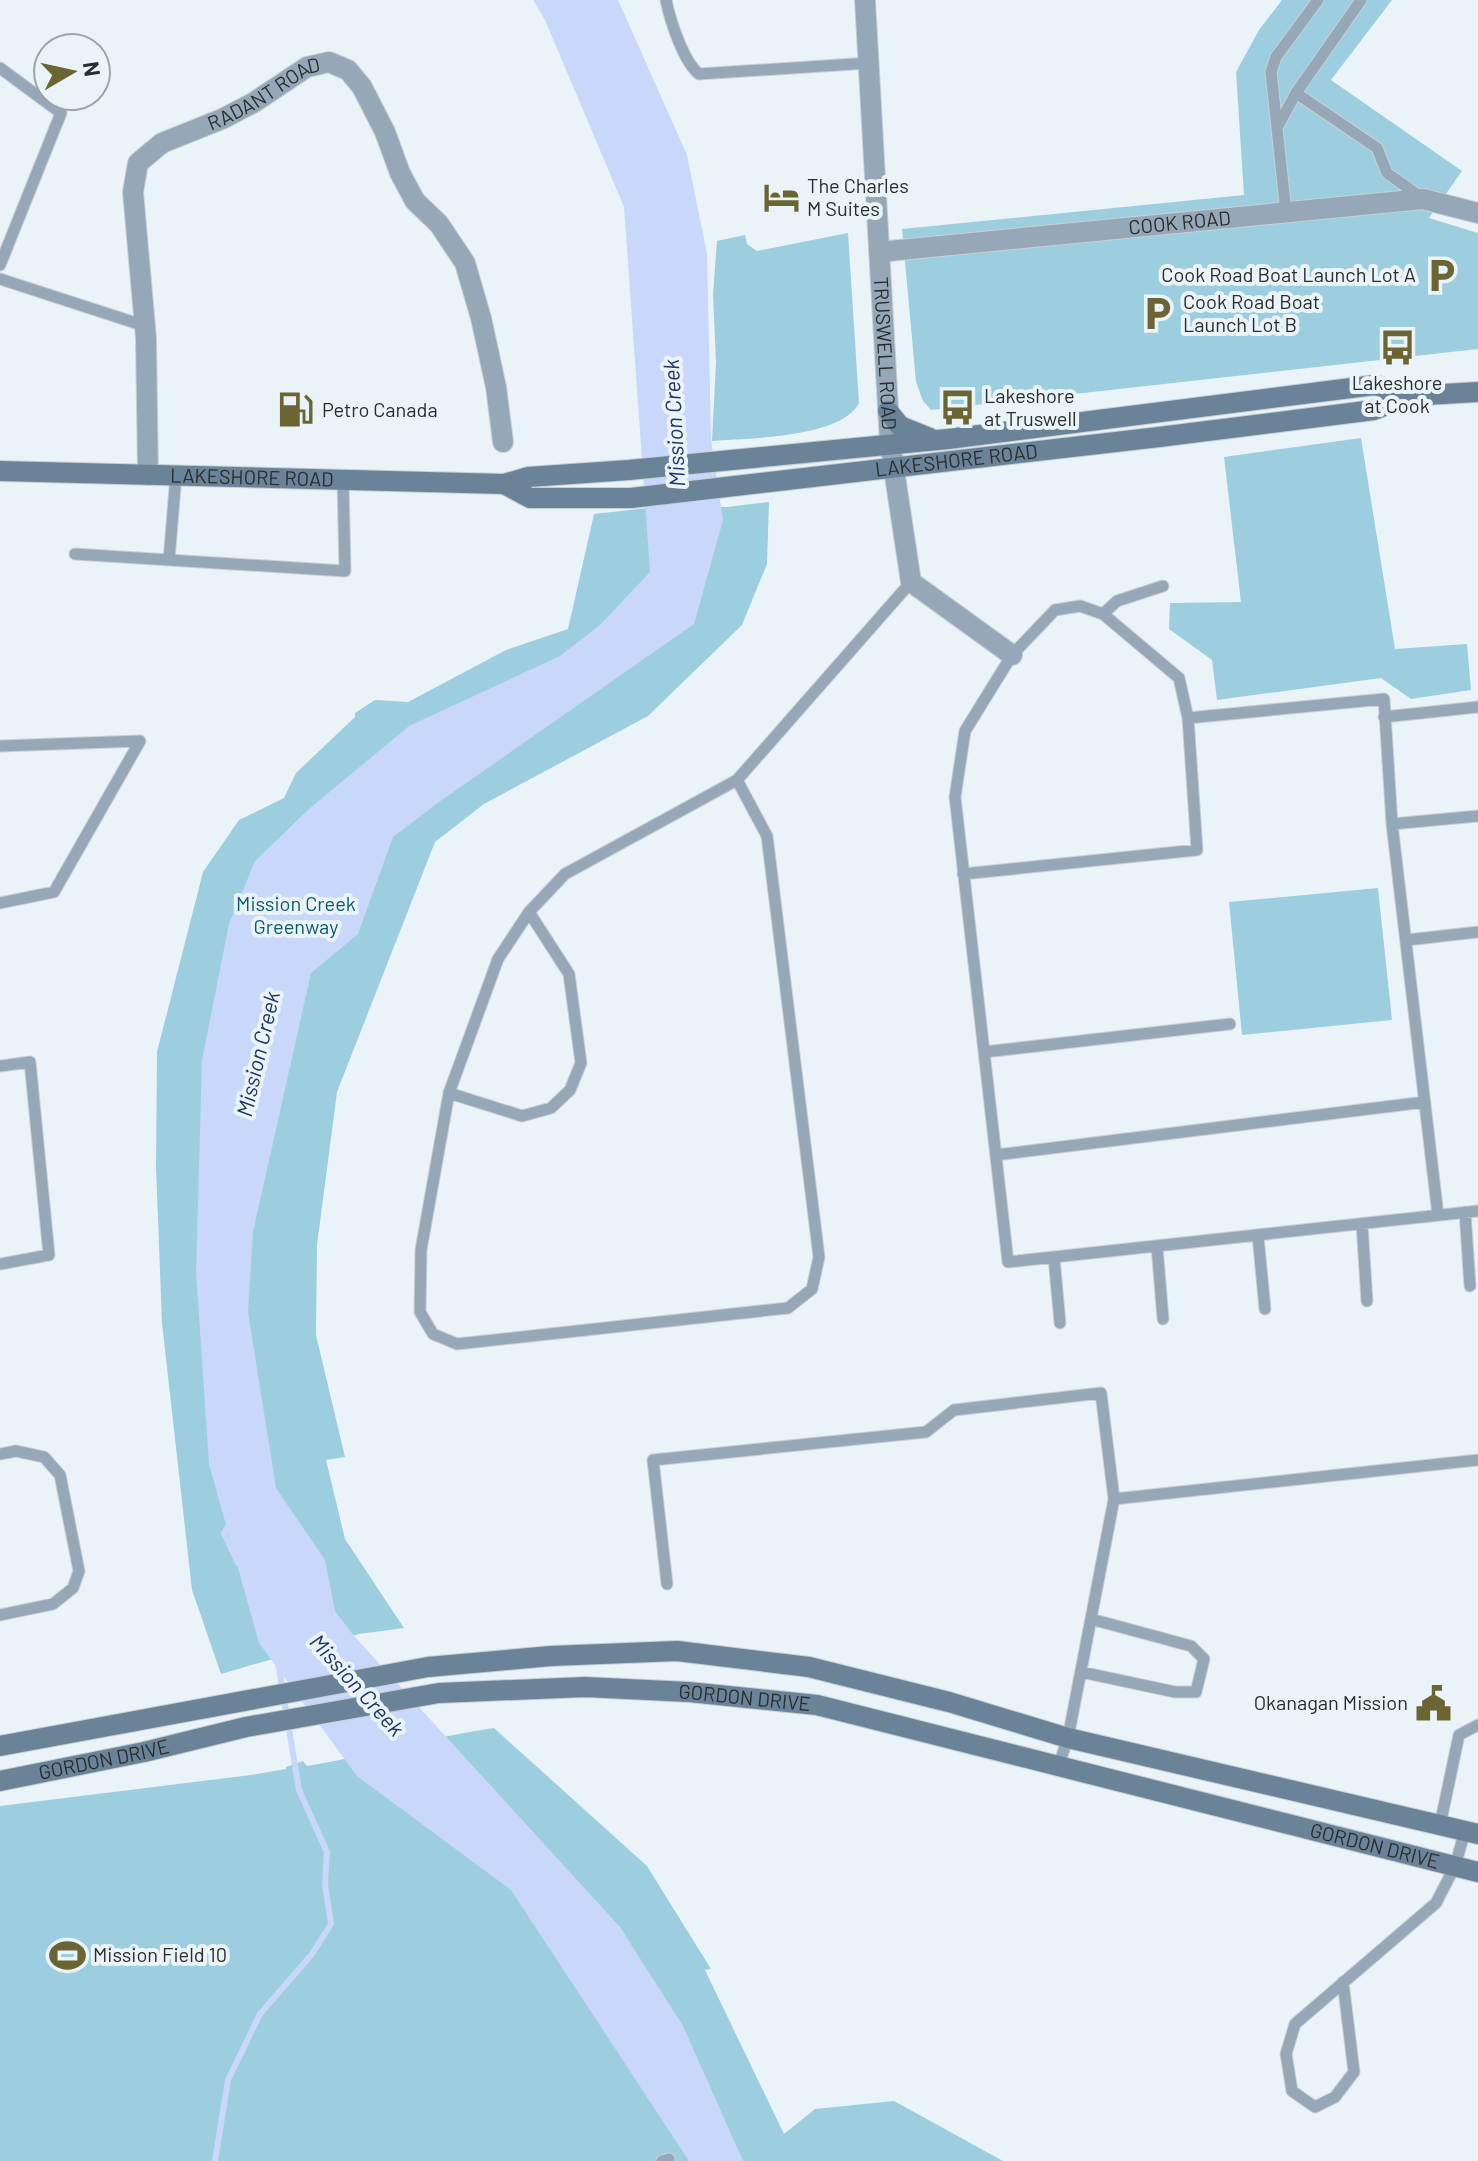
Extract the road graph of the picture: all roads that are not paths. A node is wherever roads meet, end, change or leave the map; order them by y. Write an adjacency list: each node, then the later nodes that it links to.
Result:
1 (666, 0): 5 (lane)
2 (865, 0): 5 (street, TRUSWELL ROAD)
3 (1318, 0): 8 (lane)
4 (1361, 0): 7 (lane)
5 (869, 63): 12 (street, TRUSWELL ROAD)
6 (0, 68): 13 (lane)
7 (1296, 93): 8 (lane); 9 (lane)
8 (1277, 128): 10 (lane)
9 (1423, 199): 10 (street, COOK ROAD); 11 (street, COOK ROAD)
10 (1286, 213): 12 (street, COOK ROAD)
11 (1478, 213)
12 (879, 252): 18 (street, TRUSWELL ROAD)
13 (0, 265)
14 (0, 279): 15 (lane)
15 (145, 326): 21 (street, RADANT ROAD); 26 (street, RADANT ROAD)
16 (1478, 392): 17 (main road, LAKESHORE ROAD)
17 (1409, 396): 19 (main road, LAKESHORE ROAD); 23 (main road, LAKESHORE ROAD)
18 (888, 411): 20 (main road); 22 (street, TRUSWELL ROAD)
19 (1082, 421): 20 (main road, LAKESHORE ROAD); 23 (main road)
20 (938, 440): 22 (main road, LAKESHORE ROAD)
21 (503, 442)
22 (890, 443): 24 (street, TRUSWELL ROAD); 29 (main road, LAKESHORE ROAD)
23 (1084, 446): 24 (main road, LAKESHORE ROAD)
24 (894, 468): 29 (main road, LAKESHORE ROAD); 32 (street, TRUSWELL ROAD)
25 (0, 471): 26 (main road, LAKESHORE ROAD)
26 (148, 475): 27 (main road, LAKESHORE ROAD)
27 (176, 475): 28 (main road, LAKESHORE ROAD); 31 (lane)
28 (343, 479): 29 (main road, LAKESHORE ROAD); 31 (lane)
29 (504, 484)
30 (75, 554): 31 (lane)
31 (169, 560)
32 (911, 582): 35 (street); 40 (lane)
33 (1163, 586): 34 (lane)
34 (1103, 614): 35 (lane); 38 (lane)
35 (1012, 655): 43 (lane)
36 (1478, 707): 37 (lane)
37 (1384, 717): 38 (lane); 42 (lane)
38 (1188, 718): 43 (lane)
39 (0, 746): 44 (lane)
40 (737, 780): 45 (lane); 51 (lane)
41 (1478, 816): 42 (lane)
42 (1392, 824): 47 (lane)
43 (963, 874): 49 (lane)
44 (0, 903)
45 (529, 912): 51 (lane); 51 (lane)
46 (1478, 932): 47 (lane)
47 (1407, 940): 52 (lane)
48 (1230, 1024): 49 (lane)
49 (984, 1052): 53 (lane)
50 (0, 1066): 61 (lane)
51 (449, 1093)
52 (1425, 1102): 53 (lane); 56 (lane)
53 (996, 1155): 60 (lane)
54 (1478, 1211): 55 (lane)
55 (1465, 1212): 56 (lane); 62 (lane)
56 (1438, 1215): 57 (lane)
57 (1362, 1224): 58 (lane); 63 (lane)
58 (1258, 1236): 59 (lane); 64 (lane)
59 (1157, 1246): 60 (lane); 65 (lane)
60 (1054, 1258): 66 (lane)
61 (0, 1264)
62 (1470, 1286)
63 (1367, 1301)
64 (1265, 1309)
65 (1163, 1319)
66 (1060, 1323)
67 (0, 1454): 71 (lane)
68 (1478, 1460): 69 (lane)
69 (1114, 1499): 70 (lane); 72 (lane)
70 (667, 1584)
71 (0, 1615)
72 (1091, 1619): 73 (lane); 73 (lane)
73 (1081, 1672): 75 (lane)
74 (1478, 1725): 79 (lane)
75 (1068, 1738): 76 (main road, GORDON DRIVE); 77 (lane); 79 (main road, GORDON DRIVE)
76 (0, 1746)
77 (1058, 1767): 78 (main road, GORDON DRIVE); 81 (main road, GORDON DRIVE)
78 (0, 1781)
79 (1440, 1825): 80 (main road, GORDON DRIVE)
80 (1472, 1833): 81 (lane)
81 (1455, 1866): 82 (main road, GORDON DRIVE); 83 (lane)
82 (1478, 1872)
83 (1343, 1982): 83 (lane)

